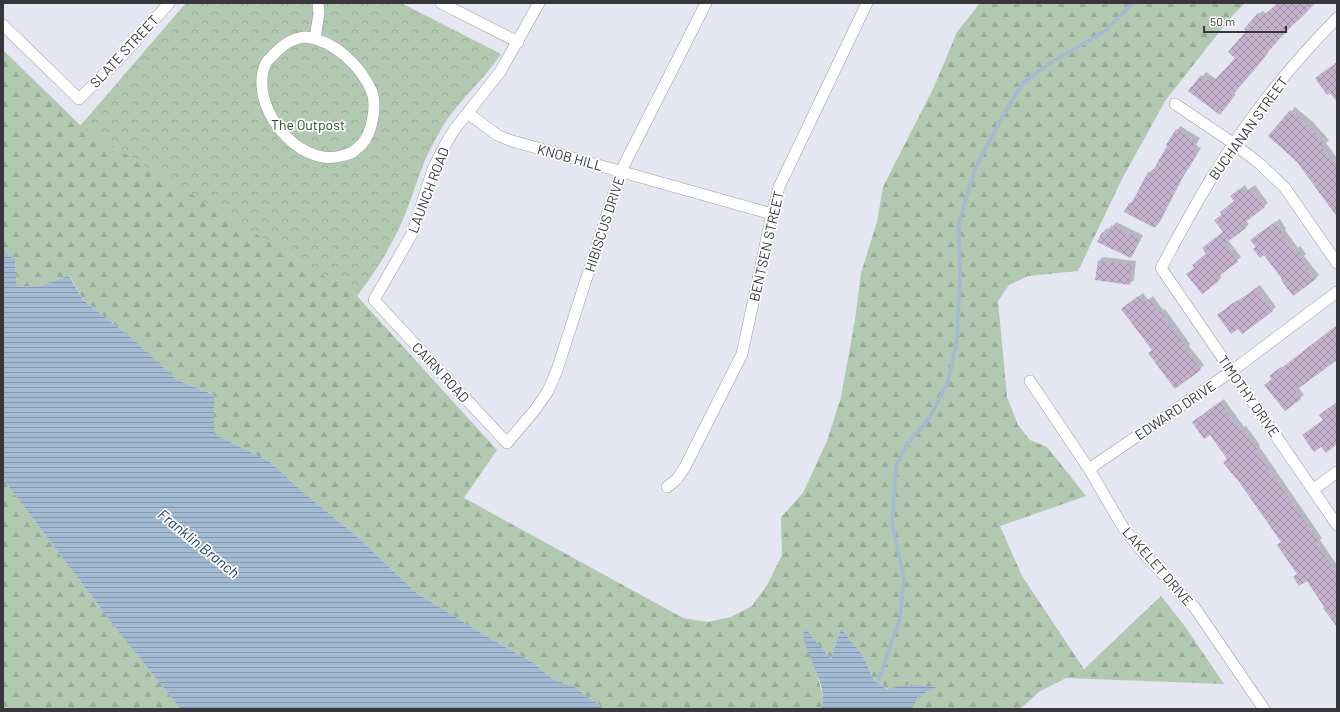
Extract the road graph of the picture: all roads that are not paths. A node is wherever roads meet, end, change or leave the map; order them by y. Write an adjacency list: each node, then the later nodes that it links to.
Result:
1 (169, 3): 9 (street, SLATE STREET)
2 (318, 3): 10 (street)
3 (441, 3): 7 (street)
4 (539, 3): 11 (street, LAUNCH ROAD)
5 (706, 3): 15 (street, HIBISCUS DRIVE)
6 (867, 3): 16 (street, BENTSEN STREET)
7 (456, 6): 11 (street)
8 (1336, 20): 14 (street, BUCHANAN STREET)
9 (3, 25)
10 (315, 38): 10 (street)
11 (518, 42): 13 (street, LAUNCH ROAD)
12 (1175, 104): 14 (street)
13 (468, 113): 15 (street, KNOB HILL); 20 (street, LAUNCH ROAD)
14 (1233, 143): 17 (street); 18 (street, BUCHANAN STREET)
15 (621, 171): 16 (street, KNOB HILL); 23 (street, HIBISCUS DRIVE)
16 (772, 214): 26 (street, BENTSEN STREET)
17 (1337, 263)
18 (1161, 268): 21 (street, TIMOTHY DRIVE)
19 (1337, 292): 21 (street, EDWARD DRIVE)
20 (374, 300): 23 (street, CAIRN ROAD)
21 (1232, 371): 24 (street, EDWARD DRIVE); 27 (street, TIMOTHY DRIVE)
22 (1030, 381): 24 (street, LAKELET DRIVE)
23 (507, 443)
24 (1089, 469): 29 (street, LAKELET DRIVE)
25 (1337, 472): 27 (street)
26 (667, 487)
27 (1314, 489): 28 (street, TIMOTHY DRIVE)
28 (1337, 525)
29 (1264, 709)

